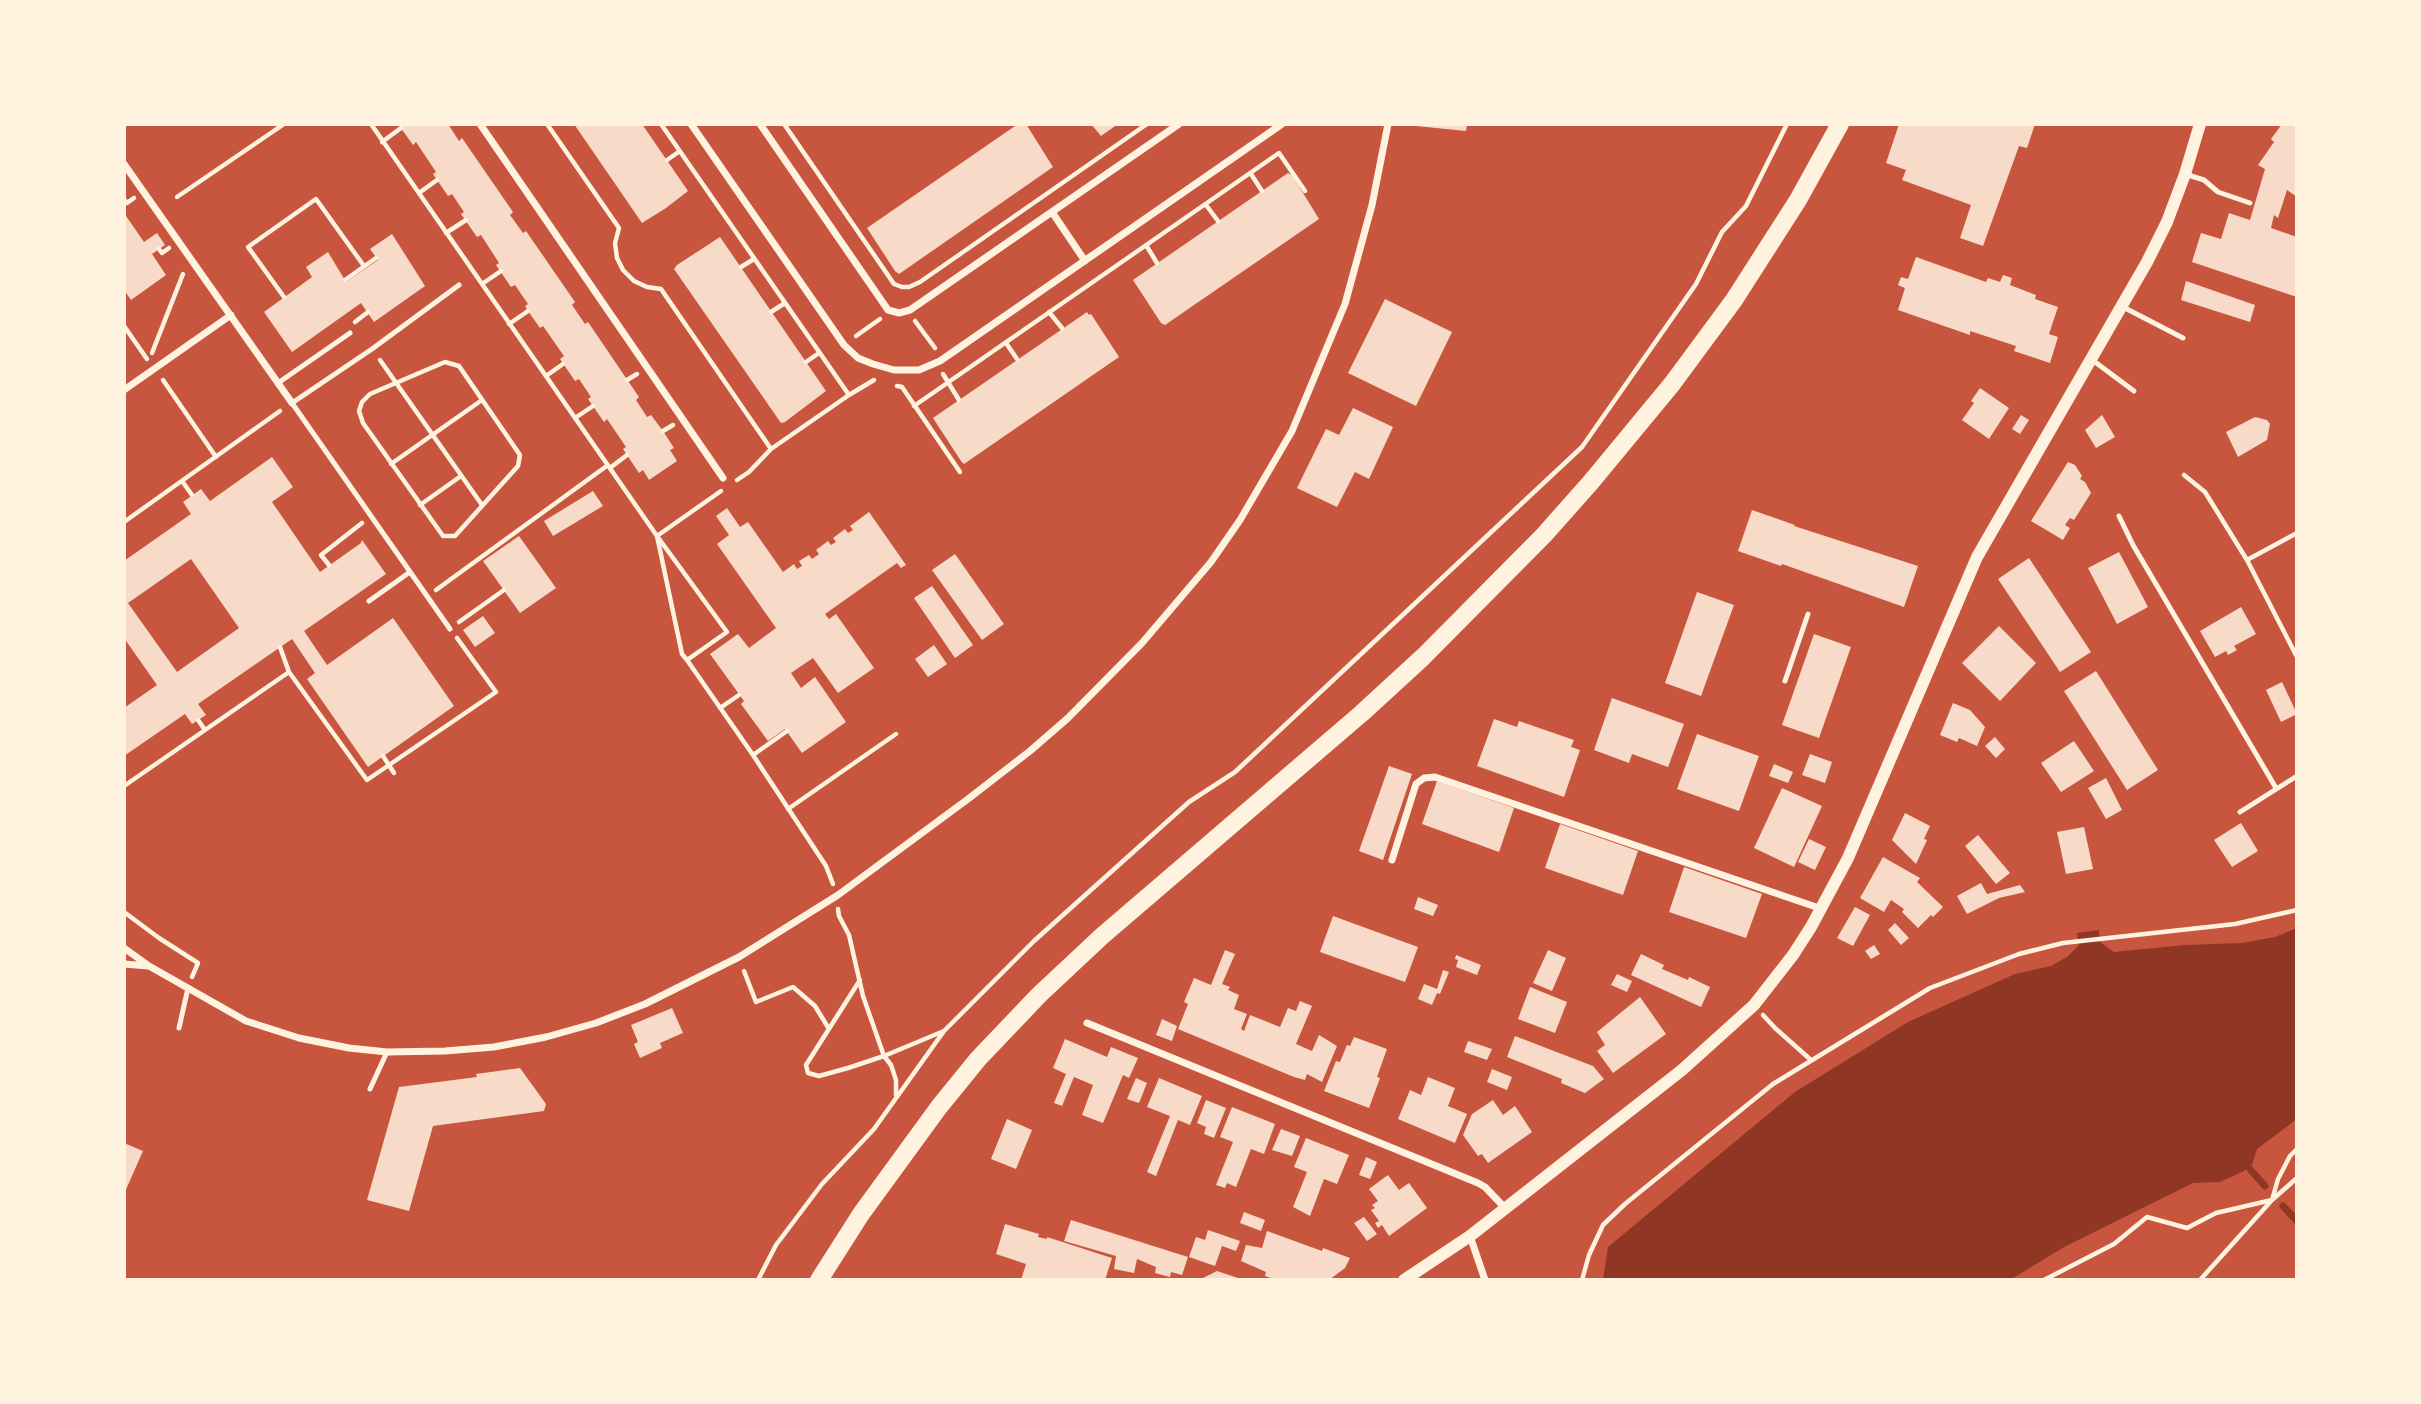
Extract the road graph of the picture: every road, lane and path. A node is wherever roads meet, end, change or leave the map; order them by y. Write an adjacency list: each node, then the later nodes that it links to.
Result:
1 (284, 124): 28 (path)
2 (371, 124): 17 (path)
3 (480, 124): 102 (street)
4 (547, 124): 94 (path)
5 (661, 124): 18 (path)
6 (691, 124): 68 (street)
7 (760, 124): 56 (street)
8 (783, 124): 52 (path)
9 (1147, 124): 52 (path)
10 (1179, 124): 32 (street)
11 (1282, 124): 41 (street)
12 (1388, 124): 141 (street)
13 (1787, 124): 155 (path)
14 (2200, 124): 22 (street)
15 (1840, 125): 167 (main road)
16 (401, 128): 17 (path)
17 (383, 142): 27 (path)
18 (680, 151): 19 (path); 40 (path)
19 (667, 160)
20 (124, 164): 60 (street)
21 (1251, 174): 25 (path); 26 (path); 30 (path)
22 (2185, 174): 29 (lane); 55 (street)
23 (437, 180): 27 (path)
24 (130, 188): 31 (path)
25 (1262, 191)
26 (1306, 191)
27 (419, 193): 35 (path)
28 (177, 197)
29 (2250, 203)
30 (1206, 205): 34 (path); 37 (path)
31 (142, 206)
32 (1052, 212): 41 (street); 56 (street)
33 (466, 220): 35 (path)
34 (1218, 221)
35 (446, 233): 51 (path)
36 (164, 236): 38 (path)
37 (1146, 245): 42 (path); 47 (path)
38 (176, 254)
39 (376, 258): 44 (path)
40 (754, 259): 45 (path); 54 (path)
41 (1085, 261): 68 (street)
42 (1157, 263)
43 (1107, 264): 47 (path)
44 (364, 266): 49 (path); 53 (path)
45 (741, 267)
46 (184, 269): 63 (path)
47 (1111, 270): 59 (path)
48 (500, 271): 51 (path)
49 (345, 280)
50 (459, 285): 89 (lane)
51 (482, 285): 62 (path)
52 (902, 287): 56 (path)
53 (284, 297)
54 (785, 303): 58 (path); 70 (path)
55 (2121, 306): 66 (lane); 73 (street)
56 (888, 310): 68 (path)
57 (528, 311): 62 (path)
58 (771, 312)
59 (1049, 312): 64 (path); 67 (path)
60 (231, 315): 76 (street); 80 (street)
61 (913, 318): 69 (path)
62 (509, 324): 78 (path)
63 (124, 326)
64 (1062, 328)
65 (350, 333): 80 (lane)
66 (2183, 338)
67 (1006, 343): 72 (path); 83 (path)
68 (844, 345): 71 (path)
69 (936, 350)
70 (819, 352): 71 (path); 74 (path)
71 (824, 359): 86 (path)
72 (1017, 359)
73 (2091, 359): 85 (lane); 142 (street)
74 (806, 362)
75 (563, 364): 78 (path)
76 (155, 369): 84 (street); 96 (path)
77 (943, 372): 83 (path)
78 (545, 376): 92 (path)
79 (882, 382): 86 (path)
80 (278, 383): 89 (street)
81 (396, 383): 87 (path); 93 (path); 97 (path)
82 (892, 384): 91 (path)
83 (948, 384): 88 (path); 91 (path)
84 (124, 390)
85 (2134, 391)
86 (849, 395): 94 (path)
87 (482, 400): 93 (path); 106 (path)
88 (958, 400)
89 (292, 403): 96 (path); 107 (lane)
90 (593, 406): 92 (path)
91 (914, 406): 99 (path)
92 (575, 418): 98 (path)
93 (432, 435): 97 (path); 101 (path)
94 (771, 449): 111 (path)
95 (627, 455): 98 (path)
96 (216, 457): 103 (path)
97 (391, 464): 105 (path)
98 (609, 466): 111 (path); 116 (path)
99 (960, 472)
100 (2184, 475): 112 (path)
101 (461, 476): 105 (path); 106 (path)
102 (723, 478)
103 (182, 481): 104 (path); 109 (path)
104 (192, 495)
105 (419, 505): 106 (path)
106 (482, 505)
107 (371, 516): 113 (path); 114 (lane)
108 (2119, 516): 137 (lane)
109 (124, 522)
110 (2297, 533): 112 (path)
111 (657, 536): 122 (path); 122 (path)
112 (2247, 560): 121 (path)
113 (329, 565)
114 (410, 572): 116 (lane); 117 (lane)
115 (504, 590): 119 (path)
116 (427, 597): 119 (lane)
117 (369, 601)
118 (1808, 614): 124 (lane)
119 (450, 629): 133 (path)
120 (280, 647): 123 (path)
121 (2297, 657)
122 (687, 660): 126 (path)
123 (289, 672): 128 (path); 133 (path)
124 (1786, 681)
125 (739, 695): 126 (path)
126 (720, 708): 131 (path)
127 (198, 720): 128 (path)
128 (205, 730): 136 (path)
129 (787, 731): 131 (path)
130 (896, 734): 138 (path)
131 (753, 755): 138 (path)
132 (383, 756): 133 (path)
133 (389, 765): 134 (path)
134 (394, 773)
135 (2297, 776): 137 (lane)
136 (124, 786)
137 (2276, 788): 139 (lane)
138 (788, 809): 141 (path)
139 (2240, 812)
140 (1392, 860): 142 (street)
141 (838, 895): 146 (street); 149 (path)
142 (1822, 909): 164 (street)
143 (2297, 910): 158 (path)
144 (124, 912): 150 (path)
145 (124, 948): 148 (street)
146 (739, 957): 154 (path); 156 (street)
147 (124, 964): 148 (street)
148 (149, 966): 150 (street)
149 (861, 980): 154 (path); 157 (path)
150 (188, 988): 152 (lane); 156 (street)
151 (1087, 1023): 164 (street)
152 (179, 1028)
153 (1774, 1028): 158 (path)
154 (829, 1029): 157 (path)
155 (944, 1031): 157 (path); 160 (path)
156 (387, 1052): 159 (lane)
157 (884, 1056): 160 (path)
158 (1811, 1060): 170 (path)
159 (370, 1089)
160 (896, 1096): 166 (path)
161 (2297, 1149): 163 (path)
162 (2297, 1178): 163 (path)
163 (2272, 1200): 171 (path); 172 (path)
164 (1505, 1208): 165 (street)
165 (1470, 1236): 168 (street); 169 (street)
166 (758, 1280)
167 (819, 1280)
168 (1404, 1280)
169 (1485, 1280)
170 (1582, 1280)
171 (2044, 1280)
172 (2200, 1280)

